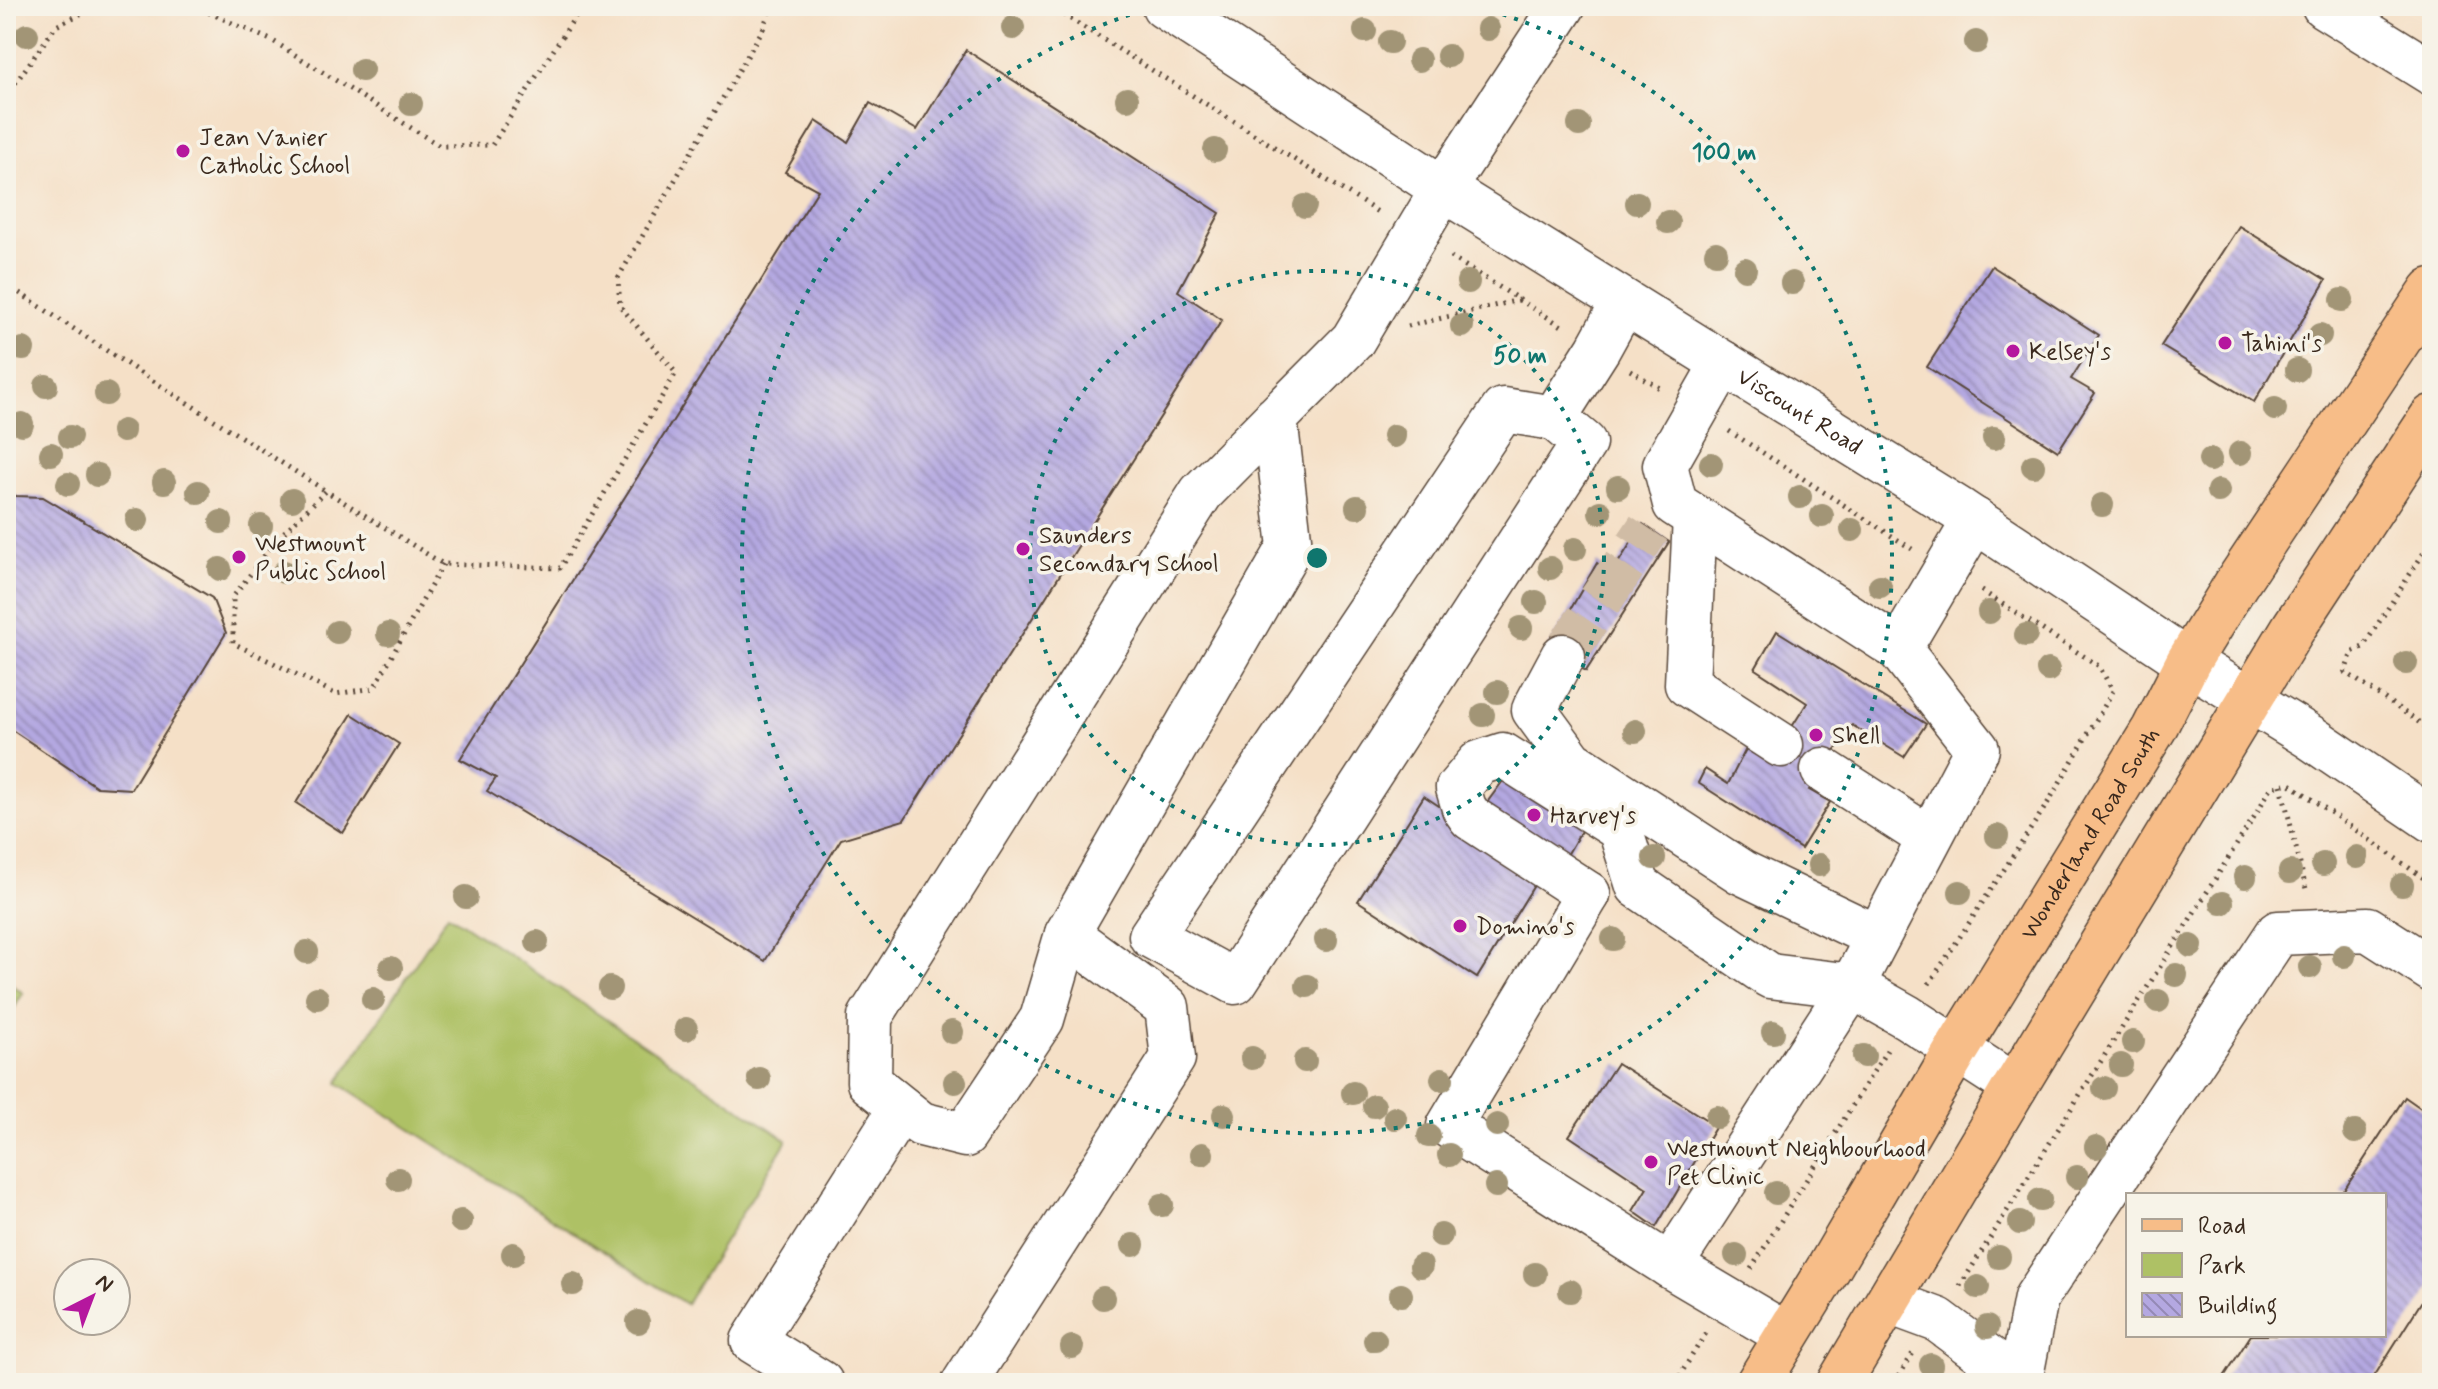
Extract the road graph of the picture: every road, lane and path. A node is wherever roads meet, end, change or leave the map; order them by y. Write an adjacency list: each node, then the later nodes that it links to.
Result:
1 (97, 6): 9 (path)
2 (194, 6): 3 (path)
3 (582, 6)
4 (771, 6): 25 (path)
5 (1164, 6): 10 (street, Viscount Road)
6 (1563, 6): 10 (street)
7 (2324, 6): 8 (street)
8 (2432, 73)
9 (6, 96)
10 (1443, 189): 14 (street, Viscount Road); 15 (street)
11 (6, 284): 21 (path)
12 (2432, 290): 29 (main road, Wonderland Road South)
13 (1520, 299): 15 (path)
14 (1624, 302): 16 (street, Viscount Road); 19 (street)
15 (1353, 340): 18 (street)
16 (1723, 363): 22 (street); 23 (street, Viscount Road)
17 (2432, 417): 30 (main road)
18 (1275, 418): 41 (street); 48 (street)
19 (1554, 418): 19 (street)
20 (1719, 425): 26 (path)
21 (326, 491): 25 (path); 25 (path)
22 (1673, 516): 27 (street); 32 (street)
23 (1975, 520): 26 (street); 29 (street, Viscount Road)
24 (2432, 540): 31 (path)
25 (443, 564)
26 (1946, 570): 27 (street); 45 (path)
27 (1899, 649): 36 (street)
28 (1563, 656): 42 (street)
29 (2188, 662): 30 (street, Viscount Road); 46 (main road, Wonderland Road South)
30 (2250, 701): 35 (street, Viscount Road); 47 (main road)
31 (2432, 731)
32 (1781, 745)
33 (1823, 770): 36 (street)
34 (2281, 785): 37 (path); 40 (path); 52 (path)
35 (2432, 820)
36 (1929, 838): 42 (street)
37 (2432, 884)
38 (1638, 886): 39 (street); 39 (street); 44 (street)
39 (1588, 894): 49 (street)
40 (2316, 931): 43 (street); 54 (street)
41 (1067, 934): 48 (street); 56 (street)
42 (1877, 937): 44 (street)
43 (2432, 970)
44 (1852, 986): 45 (street); 49 (street)
45 (1907, 1017): 46 (street); 50 (path)
46 (1956, 1051): 47 (street); 53 (main road, Wonderland Road South)
47 (2015, 1087): 51 (main road)
48 (901, 1108): 55 (street)
49 (1670, 1266): 50 (street)
50 (1730, 1300): 53 (street); 57 (path)
51 (1889, 1302): 52 (street); 59 (main road)
52 (1938, 1320): 54 (street); 60 (path)
53 (1787, 1335): 58 (main road, Wonderland Road South)
54 (2021, 1382)
55 (821, 1383)
56 (964, 1383)
57 (1675, 1383)
58 (1758, 1383)
59 (1839, 1383)
60 (1895, 1383)

